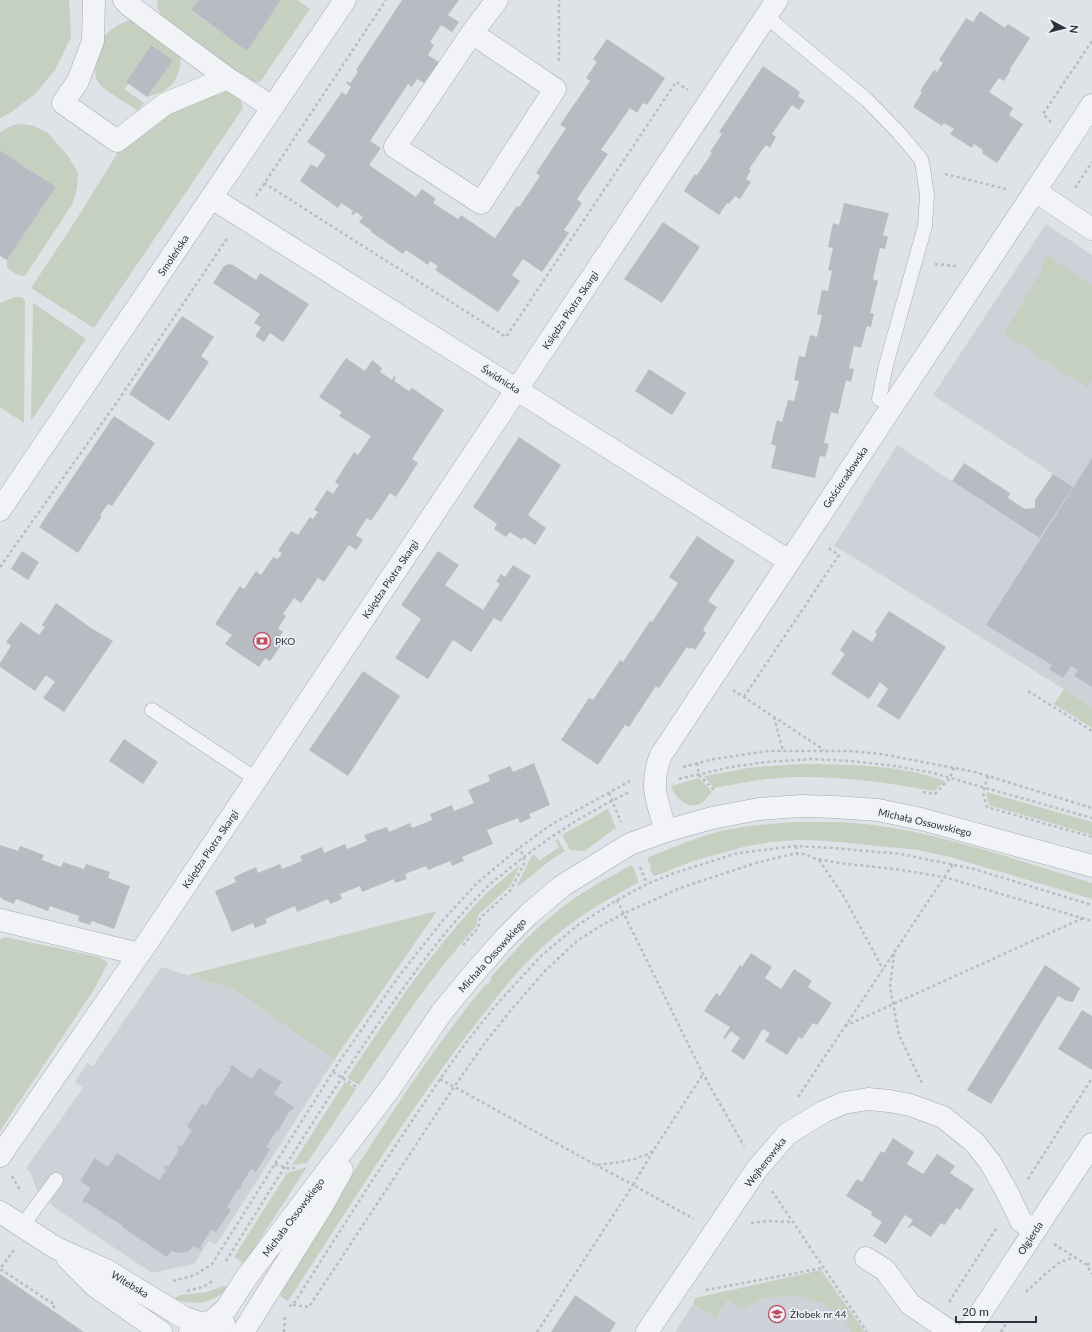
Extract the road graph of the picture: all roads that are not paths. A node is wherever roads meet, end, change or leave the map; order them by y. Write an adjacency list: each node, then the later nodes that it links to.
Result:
1 (94, 0): 7 (street)
2 (345, 0): 9 (street, Smoleńska)
3 (498, 0): 6 (street)
4 (129, 2): 7 (street)
5 (772, 8): 13 (street, Księdza Piotra Skargi); 14 (lane)
6 (472, 33): 6 (street)
7 (227, 78): 9 (street)
8 (1092, 105): 10 (street, Gościeradowska)
9 (272, 107): 11 (street, Smoleńska)
10 (1035, 191): 12 (street); 16 (street, Gościeradowska)
11 (212, 198): 13 (street, Świdnicka); 15 (street, Smoleńska)
12 (1092, 229)
13 (517, 389): 16 (street, Świdnicka); 18 (street, Księdza Piotra Skargi)
14 (880, 399)
15 (0, 510)
16 (789, 561): 19 (street, Gościeradowska)
17 (152, 710): 18 (lane)
18 (256, 779): 22 (street, Księdza Piotra Skargi)
19 (666, 831): 20 (street, Michała Ossowskiego); 23 (street, Michała Ossowskiego)
20 (1092, 866)
21 (0, 920): 22 (street)
22 (139, 954): 25 (street, Księdza Piotra Skargi)
23 (388, 1091): 32 (street, Michała Ossowskiego); 35 (street, Michała Ossowskiego)
24 (1092, 1144): 29 (street, Olgierda)
25 (0, 1156)
26 (56, 1180): 28 (lane)
27 (0, 1212): 28 (street, Witebska)
28 (22, 1226): 30 (street, Witebska)
29 (1034, 1232): 36 (street, Wejherowska); 38 (street, Olgierda)
30 (56, 1248): 32 (street, Witebska); 33 (street, Witebska)
31 (866, 1258): 37 (street)
32 (201, 1326): 34 (street, Witebska)
33 (161, 1332)
34 (236, 1332)
35 (243, 1332)
36 (647, 1332)
37 (951, 1332)
38 (968, 1332)

